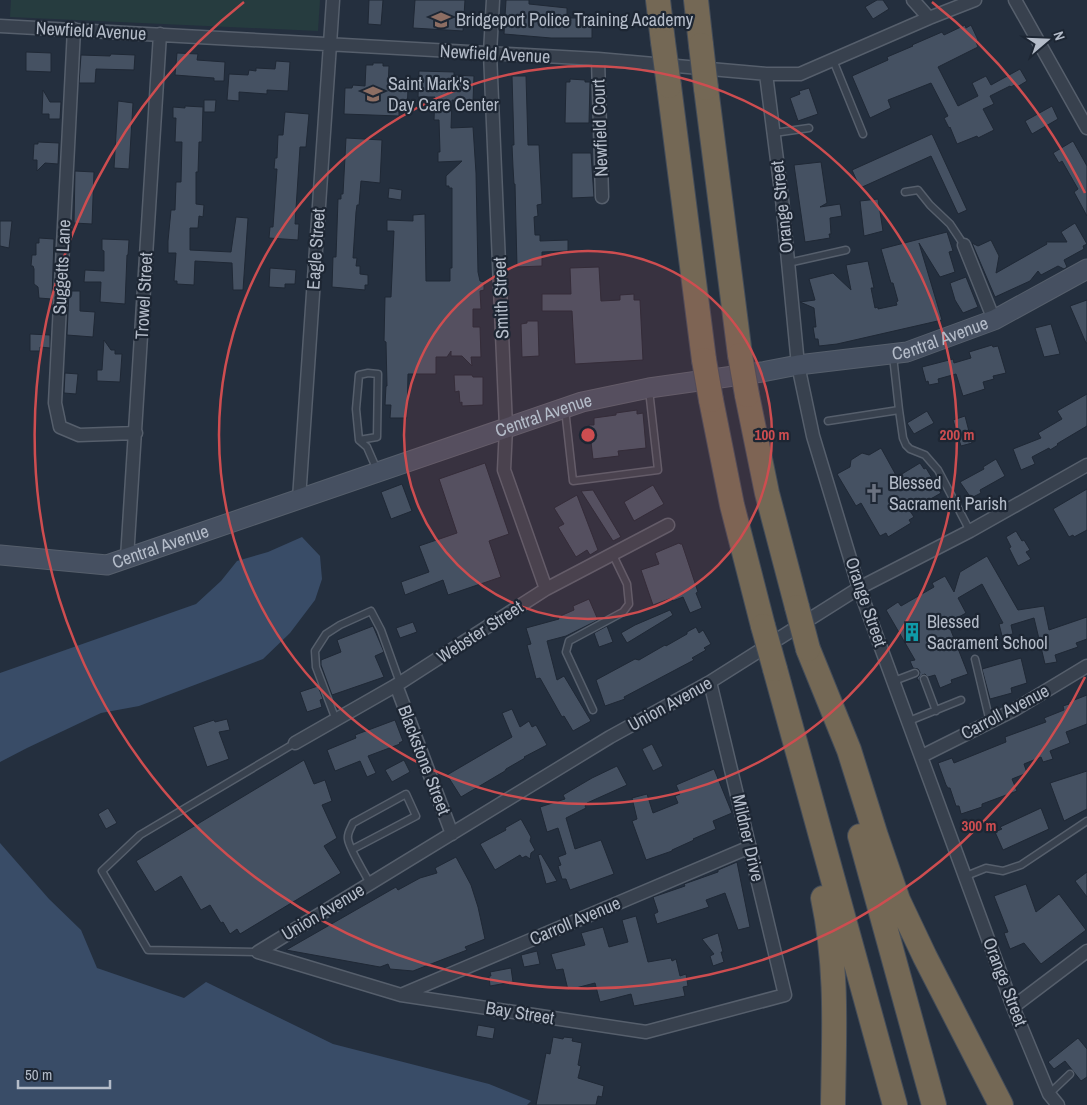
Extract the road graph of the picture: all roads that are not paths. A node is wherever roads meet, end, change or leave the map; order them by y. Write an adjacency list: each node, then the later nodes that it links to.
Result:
1 (333, 0): 12 (street, Eagle Street)
2 (493, 0): 13 (street, Smith Street)
3 (696, 0): 48 (highway, bridge)
4 (912, 0): 8 (street)
5 (976, 0): 8 (street, Newfield Avenue)
6 (1015, 0): 17 (street)
7 (658, 2): 51 (highway, bridge)
8 (929, 18): 15 (street, Newfield Avenue)
9 (0, 26): 10 (street, Newfield Avenue)
10 (74, 29): 11 (street, Newfield Avenue); 36 (street, Suggetts Lane)
11 (160, 34): 12 (street, Newfield Avenue); 36 (street, Trowel Street)
12 (330, 45): 13 (street, Newfield Avenue); 40 (street, Eagle Street)
13 (490, 53): 14 (street, Newfield Avenue); 35 (street, Smith Street)
14 (598, 59): 16 (street, Newfield Avenue); 23 (street, Newfield Court)
15 (833, 60): 16 (street, Newfield Avenue); 21 (lane)
16 (766, 74): 20 (street, Orange Street)
17 (1084, 114): 19 (street)
18 (809, 128): 20 (lane)
19 (1087, 128)
20 (774, 133): 26 (street, Orange Street)
21 (863, 134)
22 (905, 192): 24 (lane)
23 (602, 198)
24 (964, 246): 28 (street)
25 (846, 250): 26 (lane)
26 (788, 263): 30 (street, Orange Street)
27 (1087, 270): 28 (street, Central Avenue)
28 (994, 320): 29 (street, Central Avenue)
29 (893, 354): 30 (street, Central Avenue); 33 (lane)
30 (798, 365): 31 (street, Central Avenue); 46 (street, Orange Street)
31 (649, 388): 32 (street, Central Avenue); 32 (lane)
32 (565, 407): 35 (street, Central Avenue)
33 (899, 410): 34 (lane); 42 (lane)
34 (828, 421)
35 (506, 427): 39 (street, Central Avenue); 47 (street, Smith Street)
36 (136, 432): 45 (street, Trowel Street)
37 (359, 440): 37 (lane); 39 (lane)
38 (1087, 465): 42 (street, Union Avenue)
39 (377, 472): 40 (street, Central Avenue)
40 (298, 499): 45 (street, Central Avenue)
41 (668, 525): 44 (street, Webster Street)
42 (970, 531): 46 (street, Union Avenue)
43 (0, 555): 45 (street, Central Avenue)
44 (613, 555): 47 (street, Webster Street); 58 (lane)
45 (127, 558)
46 (859, 588): 54 (street, Orange Street); 55 (street, Union Avenue)
47 (546, 589): 56 (street, Webster Street)
48 (808, 649): 80 (highway); 81 (highway)
49 (975, 659): 62 (lane)
50 (1087, 666): 62 (street, Carroll Avenue)
51 (775, 669): 78 (highway); 79 (highway)
52 (915, 673): 54 (lane)
53 (924, 679): 59 (lane)
54 (894, 681): 61 (street, Orange Street)
55 (710, 682): 66 (street, Union Avenue); 67 (street, Mildner Drive)
56 (398, 684): 60 (street, Webster Street); 60 (lane); 66 (street, Blackstone Street)
57 (961, 700): 59 (lane)
58 (593, 710)
59 (936, 711): 61 (lane)
60 (336, 720): 63 (street, Webster Street)
61 (909, 721): 64 (street, Orange Street)
62 (990, 722): 64 (street, Carroll Avenue)
63 (294, 744): 72 (lane)
64 (922, 756): 69 (street, Orange Street)
65 (1087, 821): 69 (lane)
66 (452, 834): 70 (street, Union Avenue)
67 (750, 847): 73 (street, Carroll Avenue); 74 (street, Mildner Drive)
68 (353, 849): 68 (lane); 70 (lane)
69 (966, 876): 75 (street, Orange Street)
70 (370, 884): 72 (street, Union Avenue)
71 (1087, 951): 75 (street)
72 (258, 952): 73 (street, Bay Street)
73 (400, 995): 74 (street, Bay Street)
74 (785, 995)
75 (1013, 1007): 77 (street, Orange Street)
76 (1070, 1074): 77 (lane)
77 (1049, 1094): 82 (street, Orange Street)
78 (833, 1105)
79 (896, 1105)
80 (934, 1105)
81 (1001, 1105)
82 (1058, 1105)

